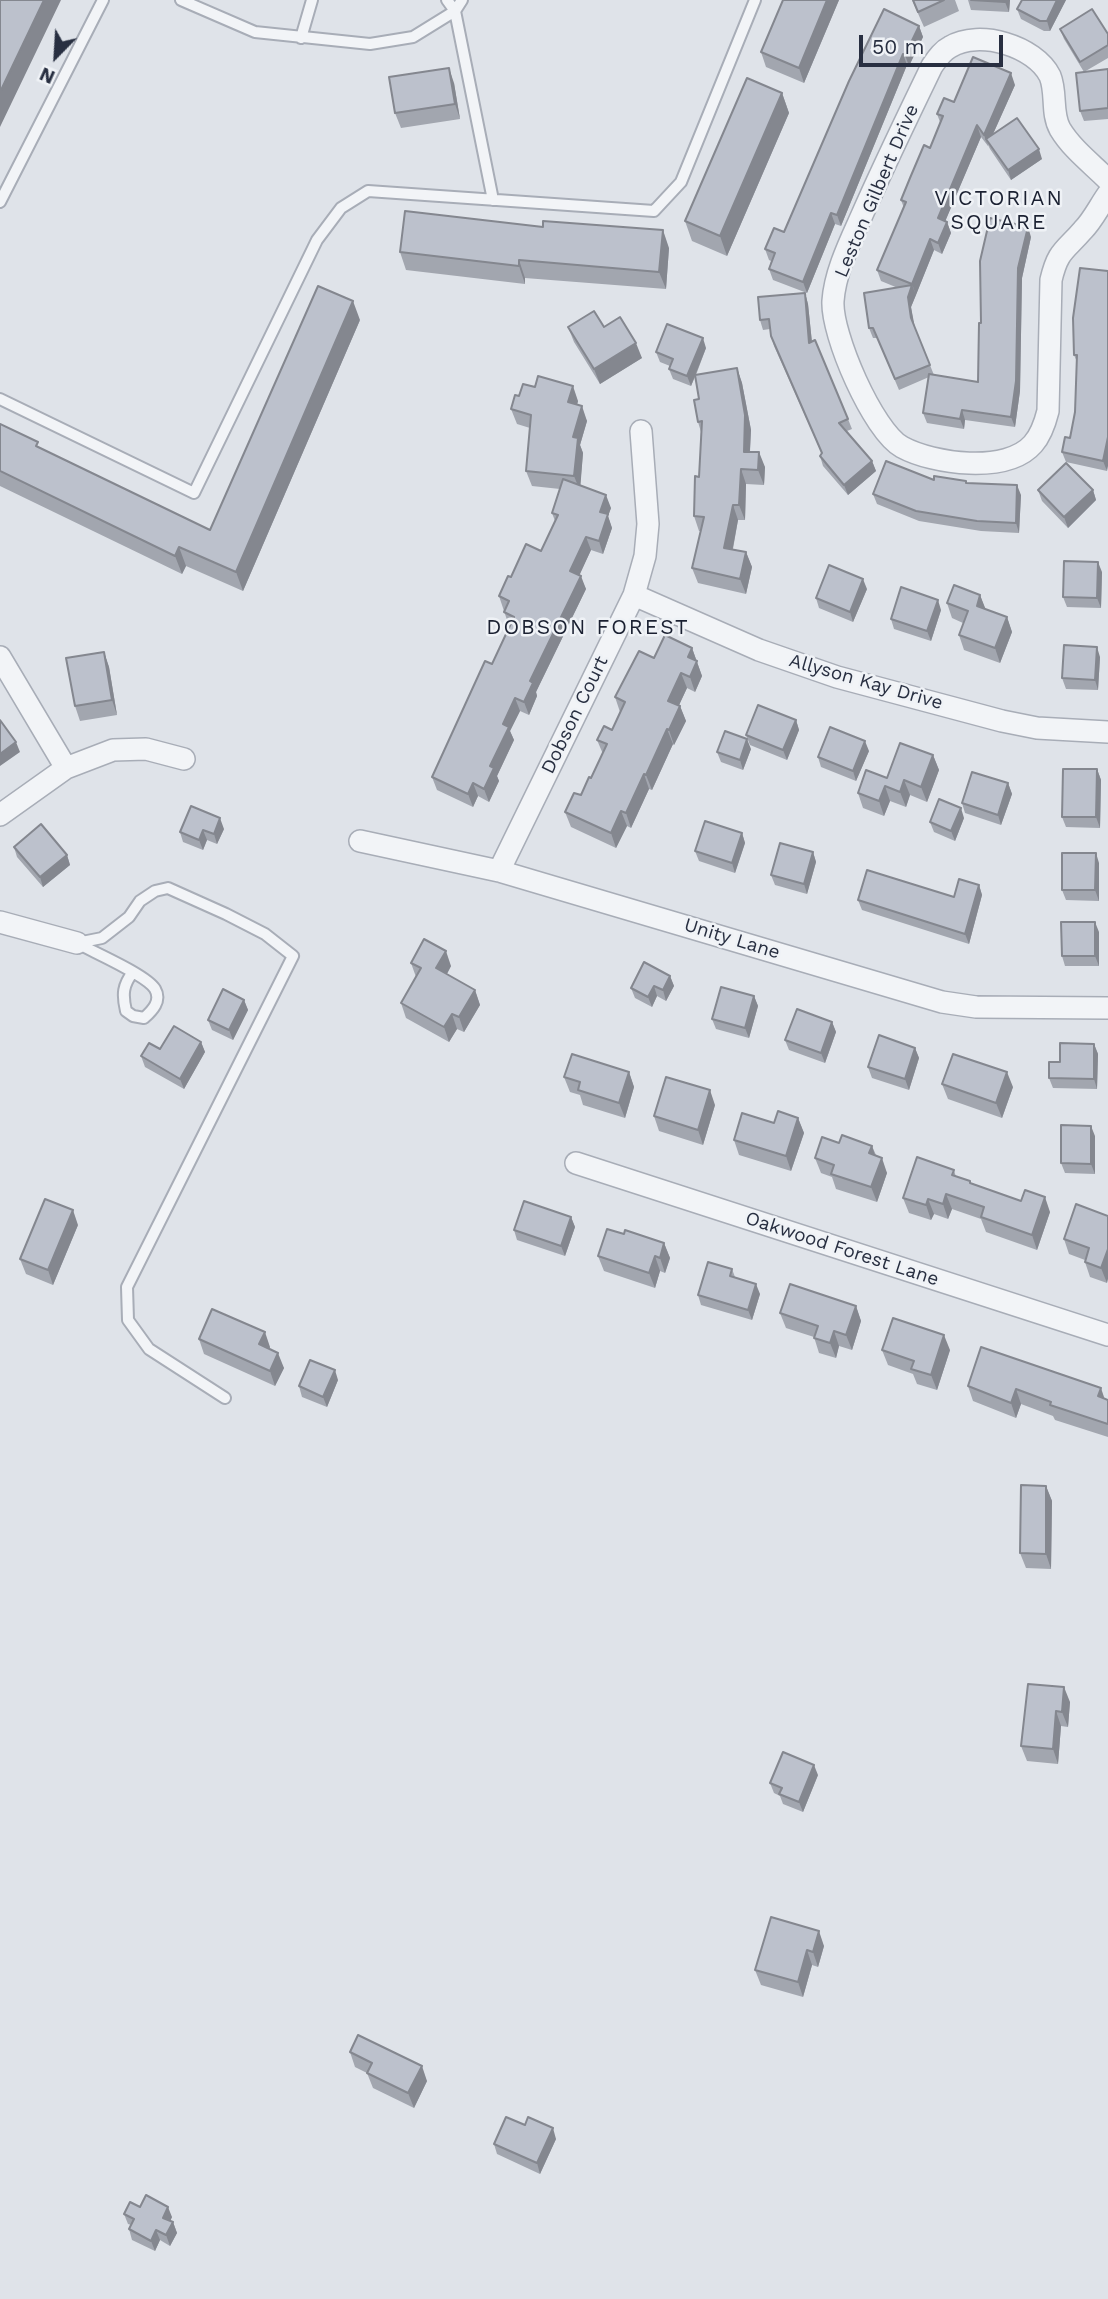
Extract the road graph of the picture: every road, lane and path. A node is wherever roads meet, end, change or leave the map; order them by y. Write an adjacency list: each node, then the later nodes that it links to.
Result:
1 (103, 0): 12 (lane)
2 (181, 0): 8 (lane)
3 (312, 0): 8 (lane)
4 (447, 0): 7 (lane)
5 (462, 0): 7 (lane)
6 (755, 0): 11 (lane)
7 (455, 11): 8 (lane); 11 (lane)
8 (301, 37)
9 (1108, 180): 10 (street, Leston Gilbert Drive)
10 (1108, 194)
11 (493, 200): 13 (lane)
12 (0, 202)
13 (0, 399)
14 (641, 431): 15 (street, Dobson Court)
15 (634, 595): 17 (street, Allyson Kay Drive); 22 (street, Dobson Court)
16 (0, 656): 19 (street)
17 (1108, 732)
18 (184, 759): 19 (street)
19 (66, 768): 20 (street)
20 (0, 815)
21 (360, 841): 22 (street, Unity Lane)
22 (499, 871): 26 (street, Unity Lane)
23 (0, 922): 24 (street)
24 (77, 943): 25 (lane); 29 (lane)
25 (133, 972)
26 (1108, 1008)
27 (576, 1163): 28 (street, Oakwood Forest Lane)
28 (1108, 1335)
29 (225, 1398)

